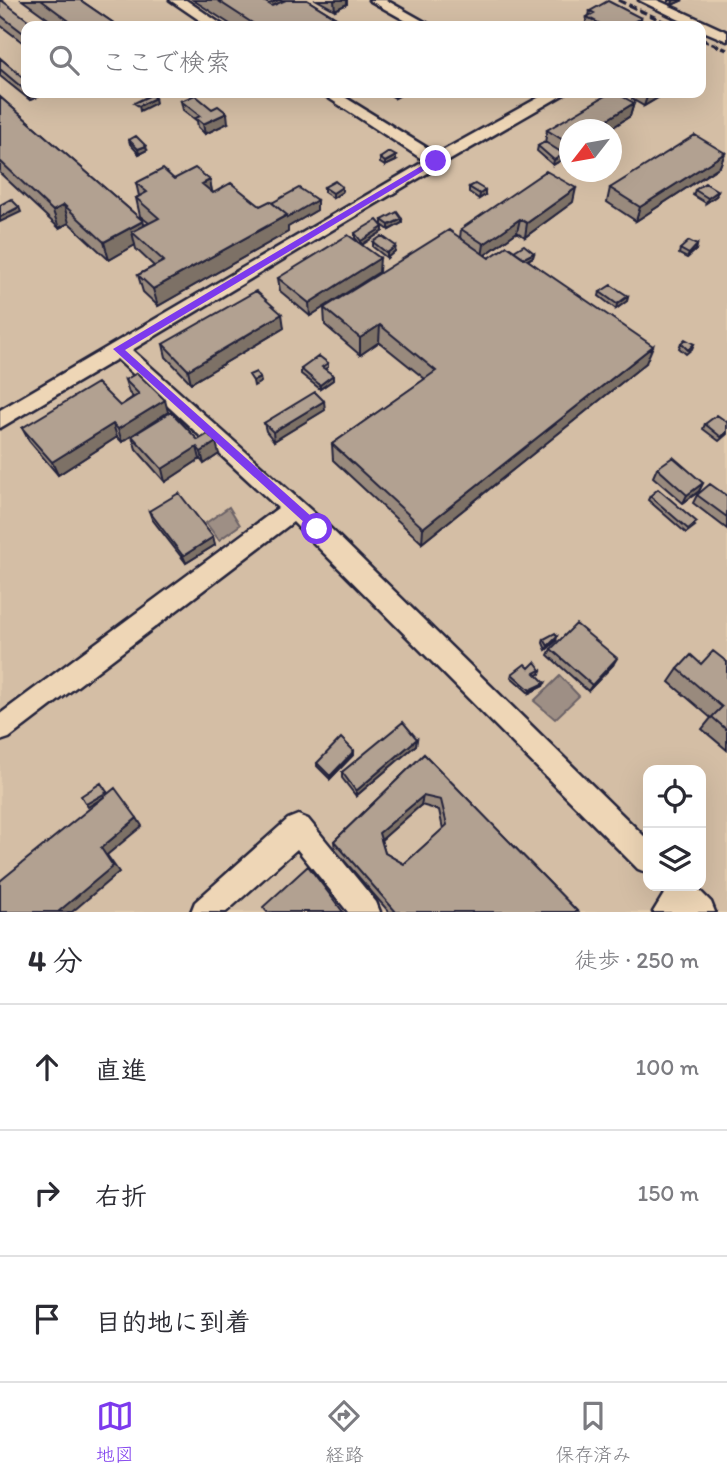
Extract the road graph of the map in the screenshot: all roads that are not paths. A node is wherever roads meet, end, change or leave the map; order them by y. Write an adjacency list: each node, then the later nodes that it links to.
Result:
1 (177, 0): 4 (lane)
2 (376, 0): 5 (lane)
3 (646, 0): 6 (lane)
4 (209, 21)
5 (416, 21)
6 (679, 21)
7 (706, 30): 8 (lane)
8 (727, 37)
9 (336, 98): 11 (lane)
10 (547, 98): 11 (lane)
11 (436, 161): 12 (lane)
12 (118, 349): 13 (lane); 14 (lane)
13 (0, 420)
14 (294, 509): 15 (lane); 16 (lane)
15 (0, 729)
16 (643, 854)
17 (205, 912): 18 (lane)
18 (366, 912)

